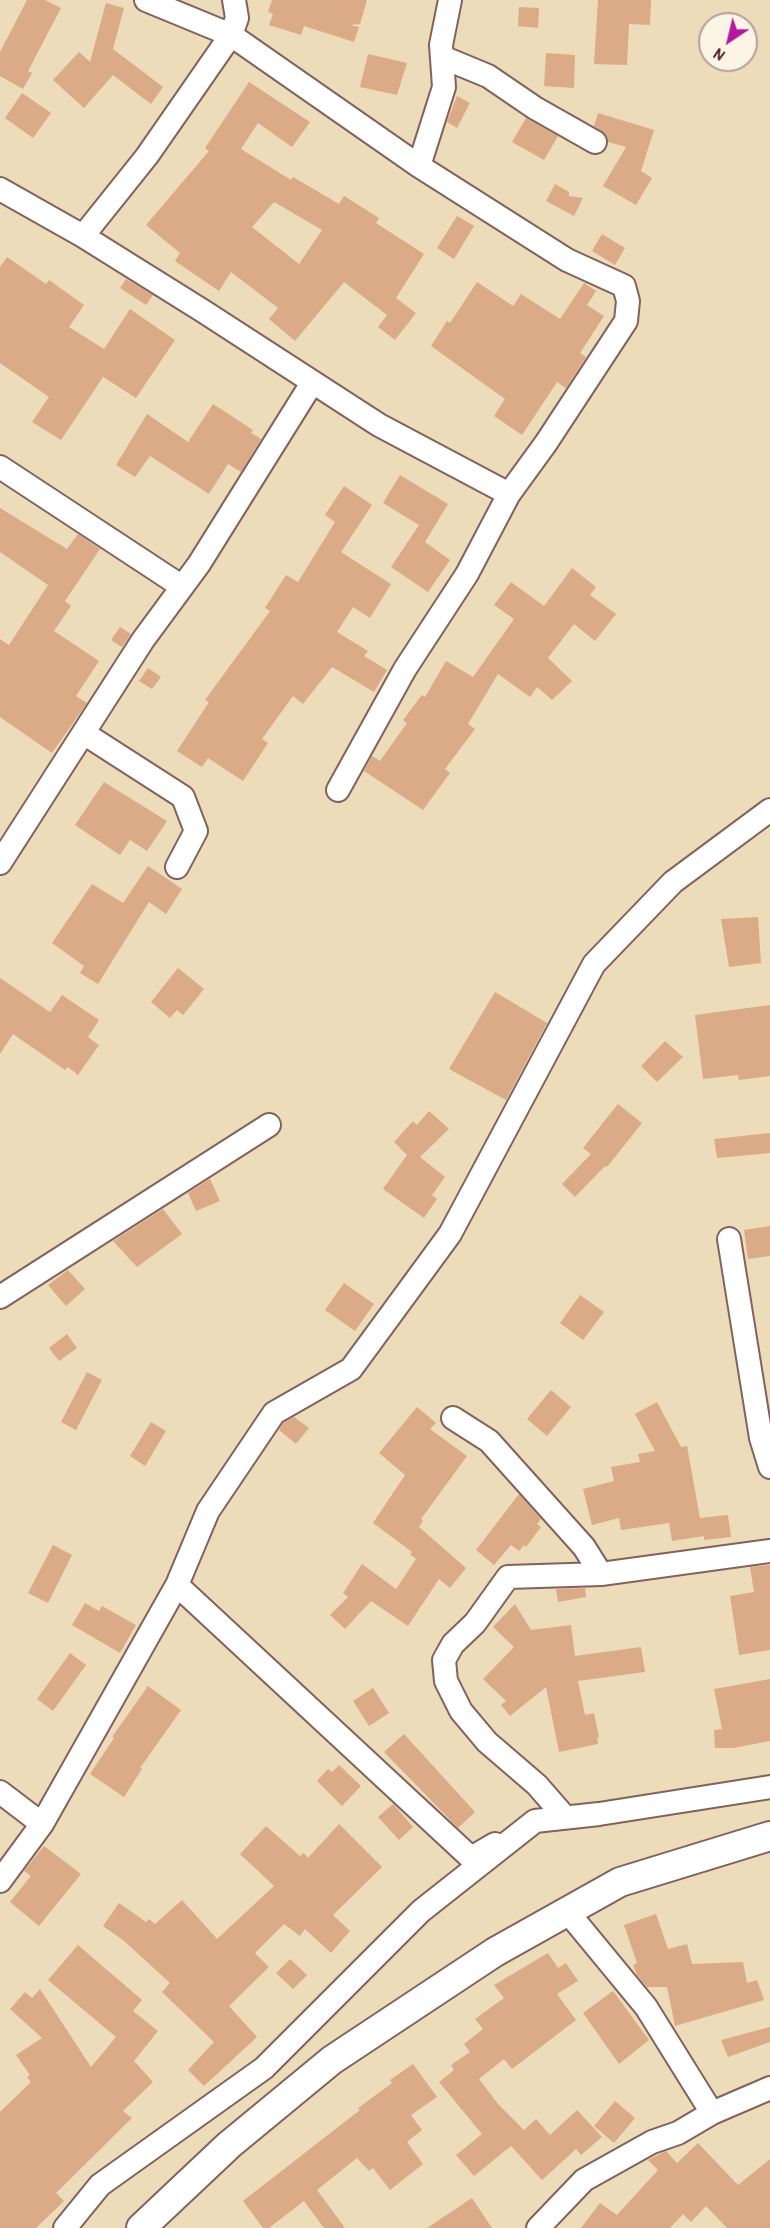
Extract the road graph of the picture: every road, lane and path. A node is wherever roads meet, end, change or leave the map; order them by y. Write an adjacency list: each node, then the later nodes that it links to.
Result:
1 (146, 0): 4 (street)
2 (234, 0): 4 (street)
3 (450, 0): 5 (street)
4 (231, 35): 7 (street); 9 (street)
5 (442, 57): 6 (street); 7 (street)
6 (595, 142)
7 (419, 166): 12 (street)
8 (0, 189): 9 (street)
9 (83, 236): 10 (street)
10 (312, 383): 12 (street); 13 (street)
11 (0, 467): 13 (street)
12 (509, 494): 15 (street)
13 (181, 586): 14 (street)
14 (85, 734): 17 (street); 18 (street)
15 (338, 790)
16 (770, 810): 26 (street)
17 (0, 863)
18 (177, 867)
19 (269, 1125): 21 (street)
20 (729, 1239): 23 (street)
21 (0, 1297)
22 (453, 1418): 25 (street)
23 (770, 1467)
24 (770, 1551): 25 (street)
25 (602, 1574): 29 (street)
26 (177, 1585): 30 (street); 31 (street)
27 (770, 1787): 29 (street)
28 (0, 1792): 31 (street)
29 (564, 1816): 30 (street)
30 (535, 1821): 37 (street)
31 (42, 1824): 33 (street)
32 (770, 1836): 34 (main road)
33 (0, 1881)
34 (566, 1910): 36 (street); 38 (main road)
35 (770, 2088): 36 (street)
36 (712, 2113): 39 (street)
37 (64, 2228)
38 (141, 2228)
39 (538, 2228)

